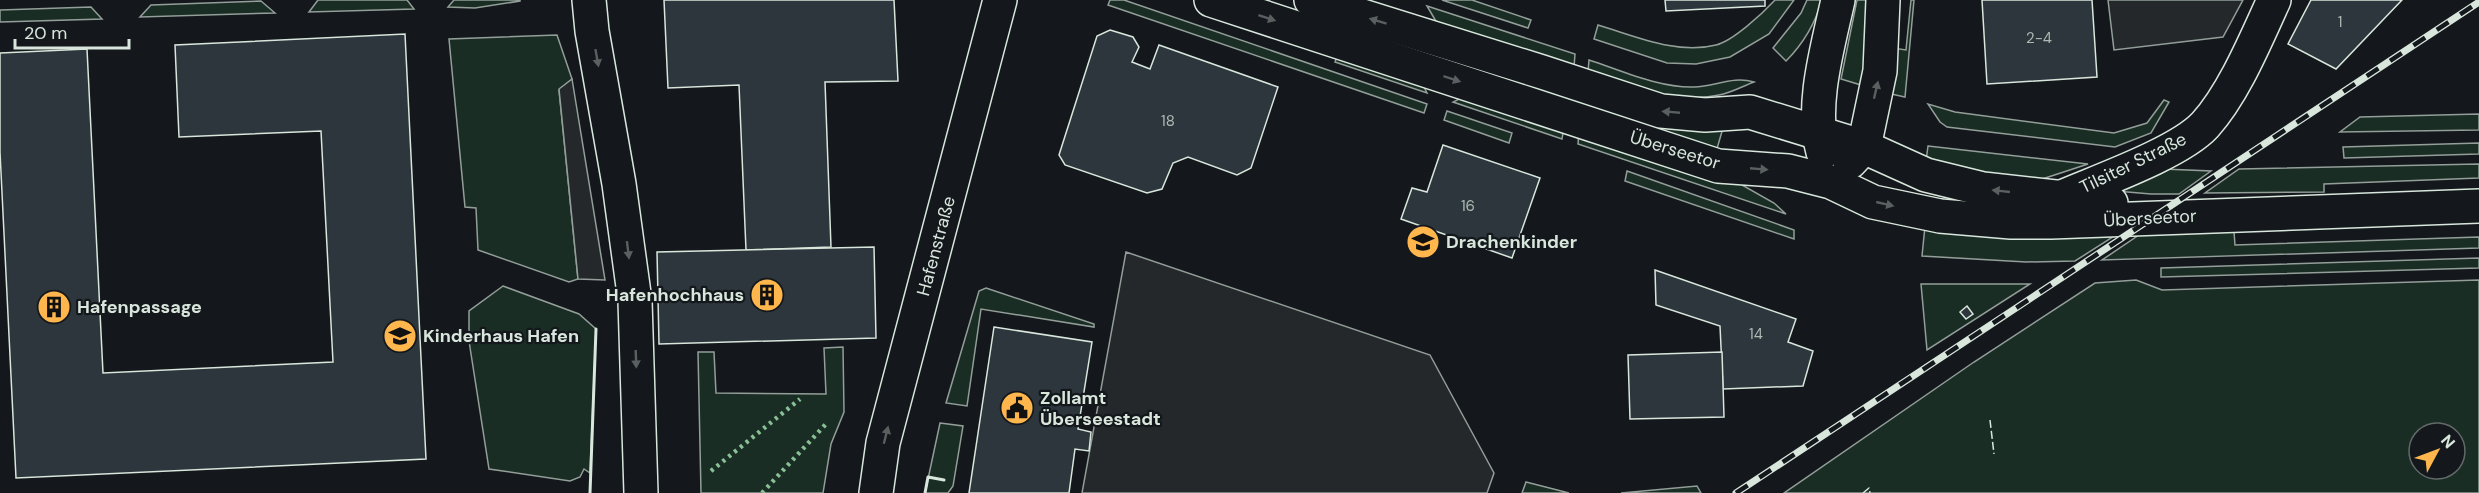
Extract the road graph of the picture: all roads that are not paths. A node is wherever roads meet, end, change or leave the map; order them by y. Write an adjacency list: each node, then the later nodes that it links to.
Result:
1 (589, 0): 14 (street, one-way to 14)
2 (1000, 0): 15 (street, Hafenstraße, one-way to 2)
3 (1211, 0): 10 (street, Überseetor, one-way to 10)
4 (1311, 0): 8 (street, Überseetor, one-way to 4)
5 (1838, 0): 8 (street)
6 (1883, 0): 9 (street, one-way to 6)
7 (2274, 0): 11 (street, Tilsiter Straße)
8 (1817, 132): 9 (street, Überseetor); 10 (street)
9 (1864, 147): 10 (street); 11 (street, Überseetor, one-way to 9)
10 (1831, 182): 13 (street, Überseetor, one-way to 13)
11 (2059, 198): 13 (street, Überseetor)
12 (2479, 206): 13 (street, Überseetor)
13 (2224, 214)
14 (641, 493)
15 (876, 493)

